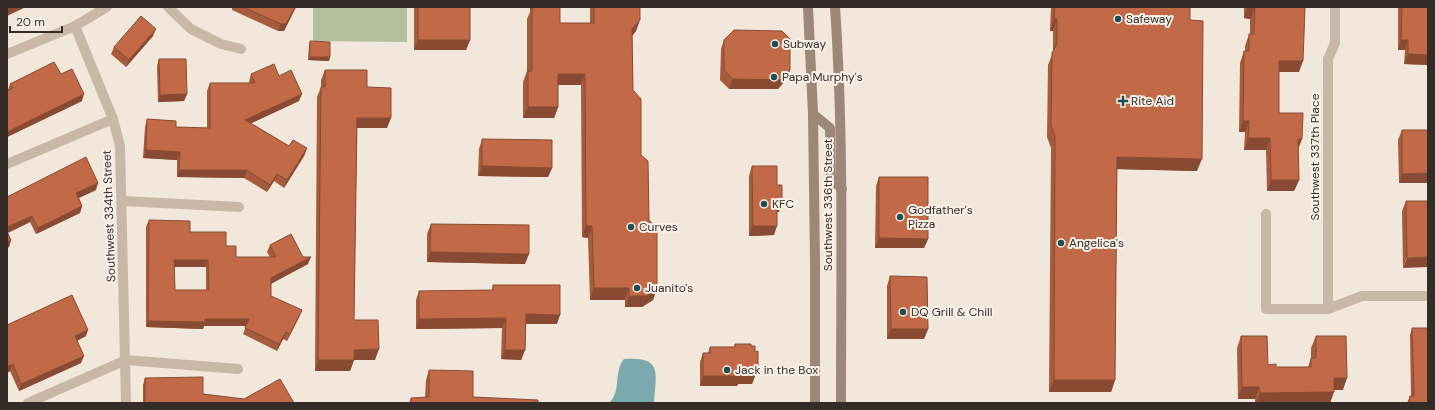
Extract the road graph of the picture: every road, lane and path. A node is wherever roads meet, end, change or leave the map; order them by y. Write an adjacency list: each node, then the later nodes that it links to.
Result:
1 (107, 7): 6 (street)
2 (168, 7): 7 (street)
3 (808, 7): 9 (main road, Southwest 336th Street)
4 (835, 7): 12 (main road, Southwest 336th Street)
5 (1335, 7): 17 (street, Southwest 337th Place)
6 (74, 26): 8 (street); 10 (street, Southwest 334th Street)
7 (241, 49)
8 (7, 54)
9 (813, 114): 12 (main road); 22 (main road, Southwest 336th Street)
10 (113, 119): 11 (street); 13 (street, Southwest 334th Street)
11 (7, 164)
12 (842, 188): 23 (main road, Southwest 336th Street)
13 (123, 200): 14 (street); 18 (street, Southwest 334th Street)
14 (239, 207)
15 (1266, 214): 17 (street)
16 (1428, 296): 17 (street)
17 (1328, 309)
18 (126, 360): 19 (street); 20 (street); 21 (street, Southwest 334th Street)
19 (238, 369)
20 (28, 403)
21 (126, 403)
22 (814, 403)
23 (841, 403)

